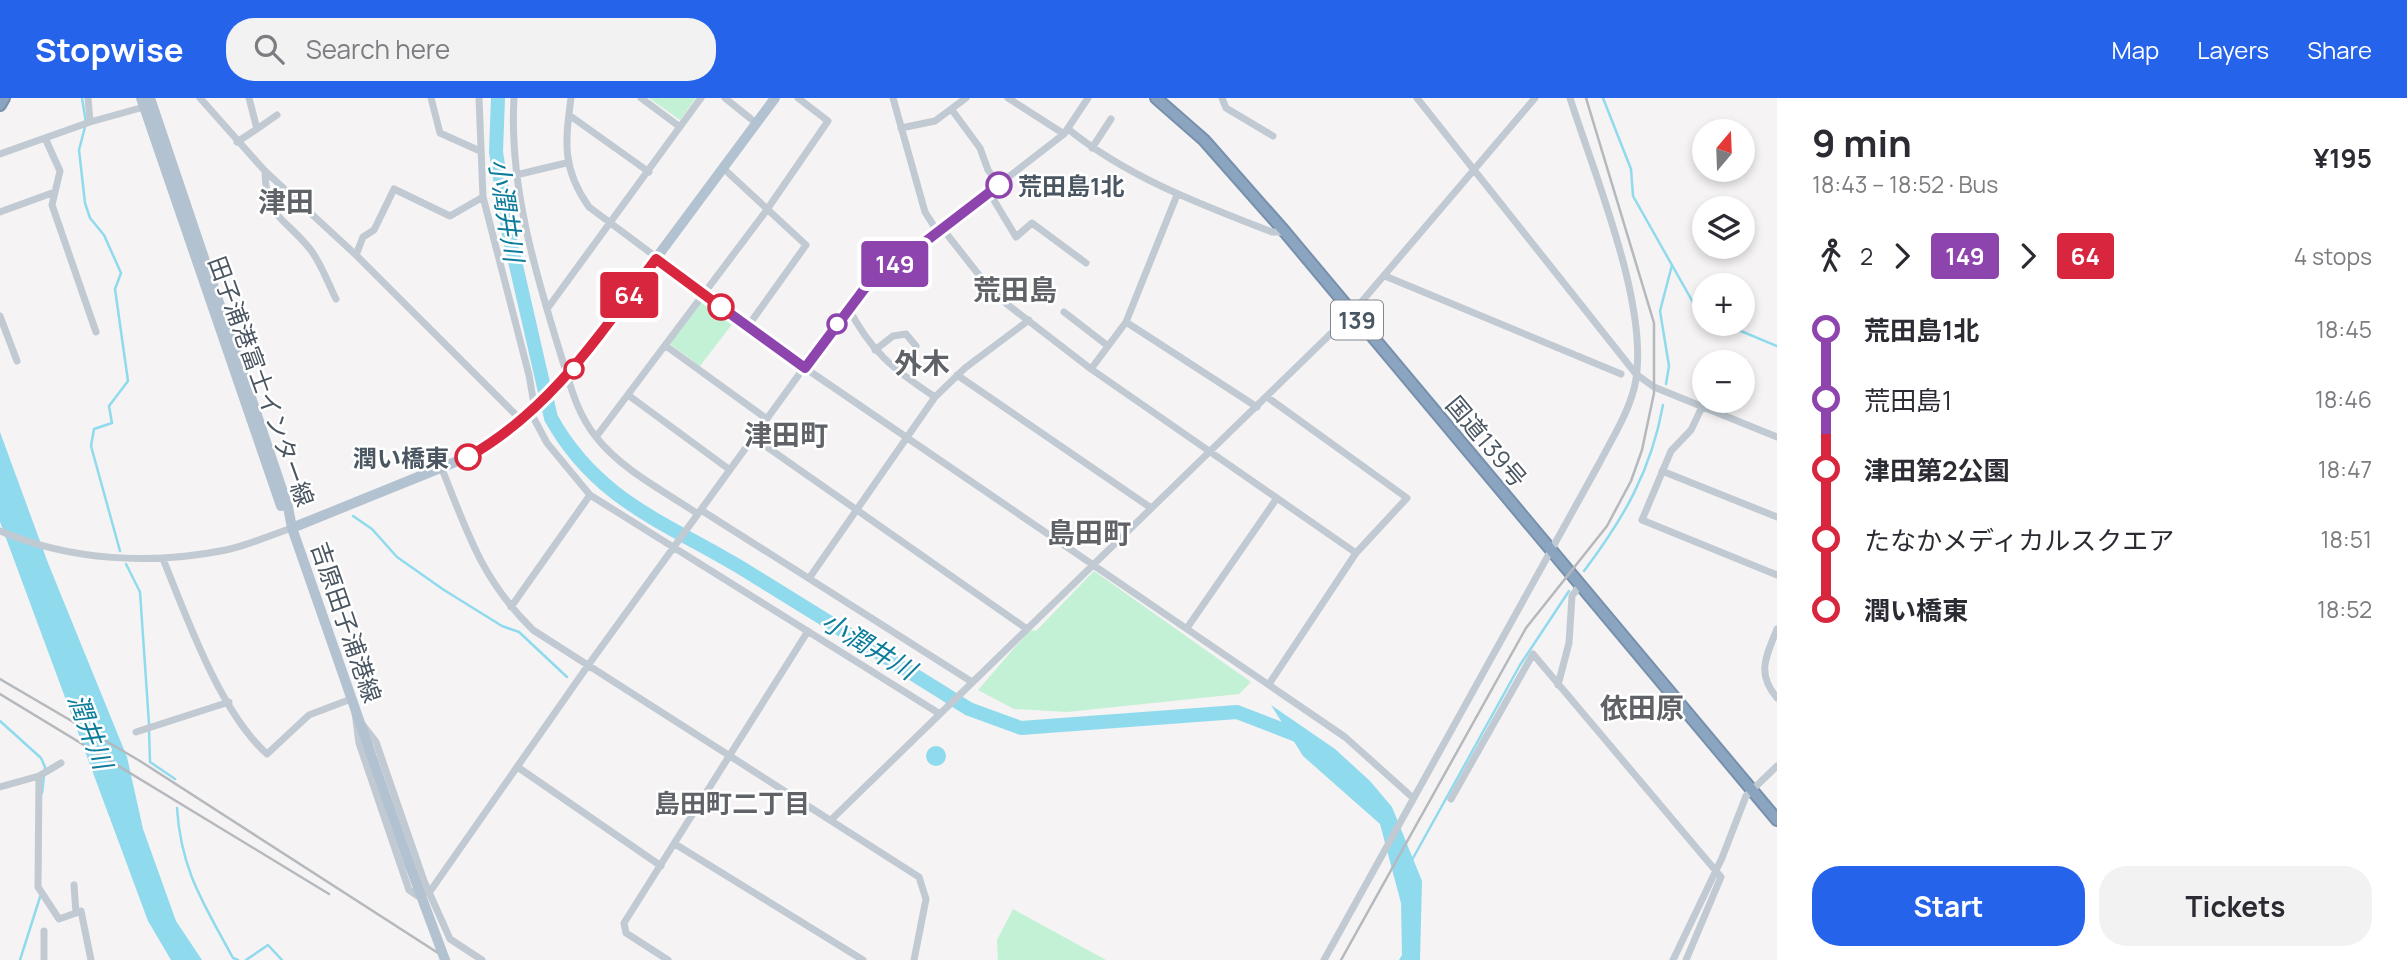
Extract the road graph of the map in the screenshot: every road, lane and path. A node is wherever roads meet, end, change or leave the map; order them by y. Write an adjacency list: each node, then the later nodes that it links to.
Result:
1 (4, 98): 24 (highway)
2 (88, 98): 29 (street)
3 (200, 98): 37 (street)
4 (249, 98): 33 (street)
5 (431, 98): 39 (street)
6 (479, 98): 39 (street)
7 (514, 98): 46 (street)
8 (571, 98): 27 (street)
9 (640, 98): 31 (street)
10 (701, 98): 31 (street)
11 (725, 98): 30 (street)
12 (775, 98): 30 (main road, 吉原田子浦港線)
13 (798, 98): 52 (street)
14 (893, 98): 32 (street)
15 (966, 98): 25 (street)
16 (1008, 98): 34 (street)
17 (1088, 98): 34 (street)
18 (1222, 98): 35 (street)
19 (1417, 98): 43 (street)
20 (1535, 98): 43 (street)
21 (1570, 98): 80 (street)
22 (1160, 99): 56 (highway, 国道139号 / 139)
23 (145, 101): 29 (street); 107 (main road, 田子浦港富士インター線)
24 (0, 105)
25 (952, 110): 32 (street); 47 (street)
26 (277, 115): 33 (street)
27 (569, 115): 41 (street); 45 (street)
28 (1111, 119): 38 (street)
29 (90, 122): 36 (street)
30 (756, 122): 42 (main road, 吉原田子浦港線)
31 (680, 127): 45 (street)
32 (901, 128): 55 (street)
33 (257, 129): 37 (street)
34 (1066, 131): 38 (street); 47 (street)
35 (1273, 136)
36 (45, 138): 40 (street); 48 (street)
37 (237, 142): 44 (street)
38 (1092, 148): 50 (street)
39 (480, 151): 51 (street)
40 (0, 154)
41 (566, 163): 46 (street); 54 (street)
42 (723, 168): 52 (street); 58 (main road, 吉原田子浦港線)
43 (1473, 170): 60 (street); 80 (street)
44 (265, 171): 57 (street); 62 (street)
45 (649, 172): 54 (street)
46 (516, 174): 64 (street)
47 (999, 185): 49 (street)
48 (52, 192): 53 (street); 71 (street)
49 (989, 192): 55 (street); 59 (street)
50 (1177, 195): 56 (street); 69 (street)
51 (484, 197): 57 (street); 88 (street)
52 (766, 211): 61 (street); 70 (street)
53 (0, 212)
54 (610, 224): 58 (street); 64 (street)
55 (939, 230): 63 (street); 68 (street)
56 (1285, 232): 66 (highway, 国道139号 / 139)
57 (356, 255): 92 (street)
58 (656, 259): 61 (street); 82 (main road, 吉原田子浦港線)
59 (1086, 263)
60 (1385, 276): 66 (street); 79 (street)
61 (704, 295): 70 (street); 72 (street)
62 (336, 299)
63 (848, 307): 75 (street); 77 (street)
64 (547, 309): 82 (street)
65 (1064, 312): 74 (street)
66 (1352, 313): 85 (street); 110 (highway, 国道139号 / 139)
67 (0, 316): 76 (street)
68 (1029, 320): 78 (street); 81 (street)
69 (1126, 322): 74 (street); 87 (street)
70 (748, 326): 77 (street)
71 (96, 332)
72 (666, 346): 83 (street); 91 (street)
73 (916, 346): 75 (street)
74 (1108, 346): 78 (street)
75 (875, 350): 84 (street)
76 (17, 361)
77 (805, 368): 91 (street); 96 (street)
78 (1091, 369): 97 (street)
79 (1621, 374)
80 (1636, 374): 86 (street); 110 (street)
81 (957, 375): 84 (street); 103 (street)
82 (566, 379): 88 (main road, 吉原田子浦港線); 93 (street)
83 (628, 394): 93 (street); 99 (street)
84 (935, 397): 96 (street)
85 (1267, 397): 87 (street); 111 (street)
86 (1692, 403)
87 (1257, 407): 97 (street)
88 (534, 410): 92 (main road, 吉原田子浦港線); 101 (street)
89 (1699, 413): 100 (street)
90 (1717, 413): 94 (street)
91 (767, 419): 95 (street)
92 (522, 421): 98 (main road, 吉原田子浦港線)
93 (596, 437): 105 (street)
94 (1777, 437)
95 (754, 438): 99 (street); 104 (street)
96 (907, 438): 104 (street); 113 (street)
97 (1209, 452): 102 (street); 103 (street)
98 (442, 469): 107 (main road, 吉原田子浦港線); 117 (street)
99 (730, 470): 105 (street)
100 (1662, 471): 106 (street); 114 (street)
101 (590, 495): 109 (street); 117 (street)
102 (1277, 498): 111 (street); 118 (street)
103 (1151, 508): 113 (street)
104 (855, 509): 115 (street); 119 (street)
105 (699, 512): 109 (street); 115 (street)
106 (1777, 517)
107 (292, 528): 112 (street); 128 (main road, 吉原田子浦港線)
108 (0, 531): 112 (street)
109 (674, 547): 121 (street); 122 (street)
110 (1552, 550): 116 (highway, 国道139号 / 139); 139 (street)
111 (1356, 553): 124 (street)
112 (163, 559): 127 (street)
113 (1093, 565): 118 (street); 119 (street)
114 (1777, 575)
115 (810, 577): 123 (street)
116 (1580, 585): 125 (street); 138 (highway, 国道139号 / 139)
117 (511, 607): 122 (street)
118 (1187, 628): 124 (street)
119 (1027, 629): 123 (street)
120 (1777, 629): 126 (street)
121 (808, 631): 129 (street); 132 (street)
122 (589, 664): 132 (street); 135 (street)
123 (971, 684): 129 (street)
124 (1269, 684): 139 (street)
125 (1558, 685): 140 (street); 145 (street)
126 (1777, 698)
127 (229, 702): 128 (street); 131 (street)
128 (353, 704): 130 (main road, 吉原田子浦港線); 147 (street)
129 (943, 711): 141 (street)
130 (360, 722): 147 (street); 152 (main road, 吉原田子浦港線, bridge)
131 (136, 732)
132 (731, 756): 141 (street); 143 (street)
133 (61, 763): 136 (street)
134 (1777, 766): 138 (street)
135 (519, 768): 144 (street); 147 (street)
136 (42, 774): 137 (street); 148 (street)
137 (0, 787)
138 (1752, 789): 142 (highway, 国道139号 / 139); 145 (street)
139 (1412, 797): 157 (street)
140 (1451, 799)
141 (832, 819): 156 (street)
142 (1777, 820)
143 (675, 844): 144 (street); 155 (street)
144 (660, 866): 154 (street)
145 (1714, 872): 158 (street); 159 (street)
146 (74, 885): 148 (street)
147 (431, 890): 153 (street)
148 (76, 914): 151 (street)
149 (44, 931): 150 (street)
150 (44, 960)
151 (92, 960)
152 (445, 960)
153 (482, 960)
154 (668, 960)
155 (863, 960)
156 (914, 960)
157 (1324, 960)
158 (1673, 960)
159 (1686, 960)

